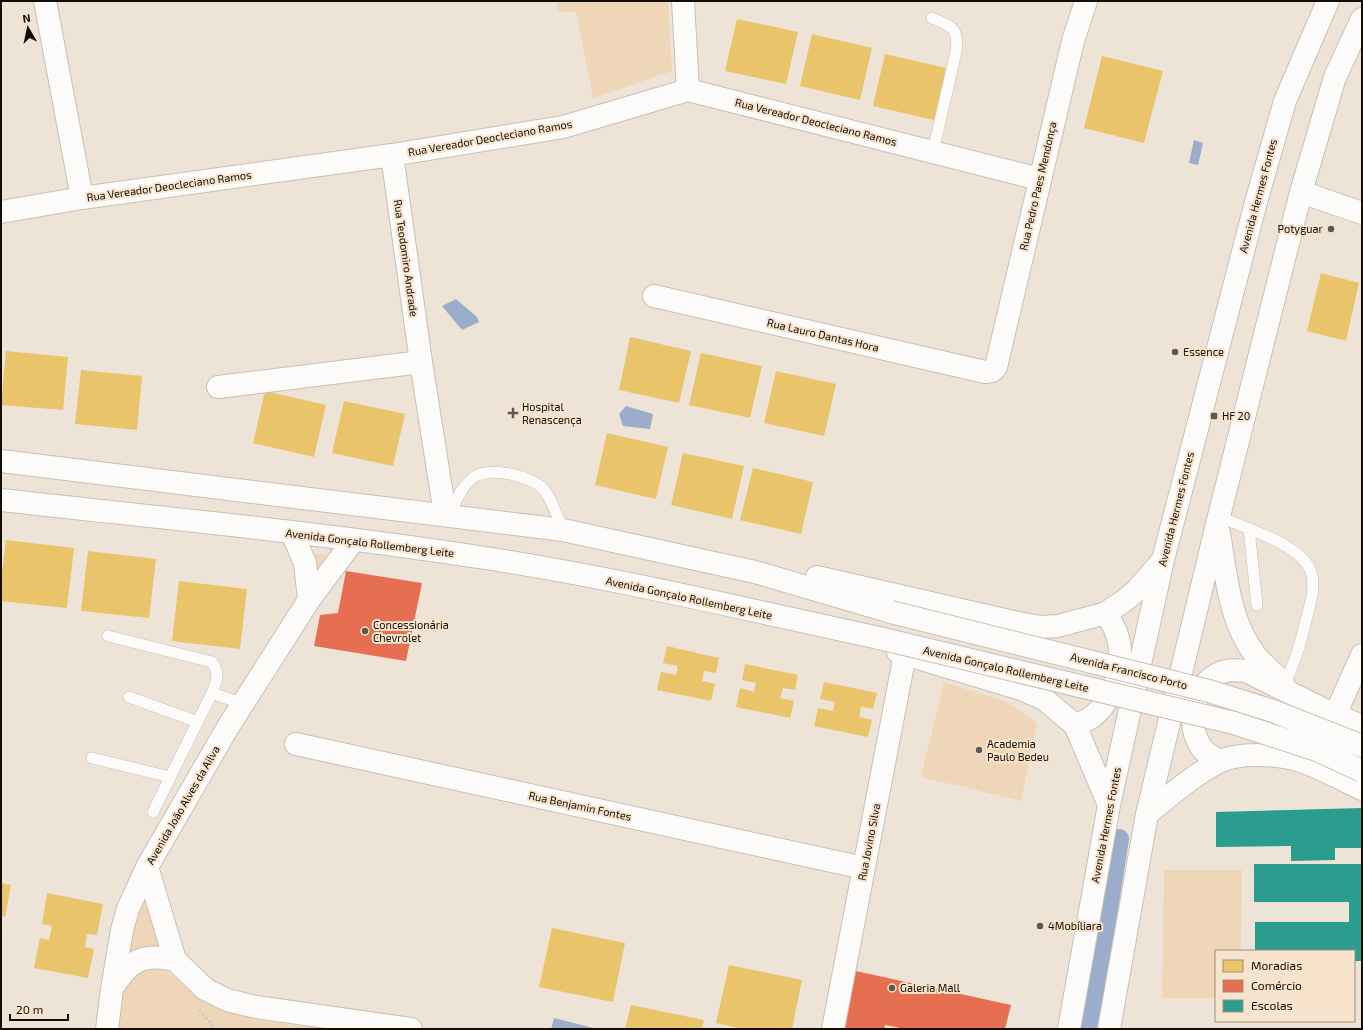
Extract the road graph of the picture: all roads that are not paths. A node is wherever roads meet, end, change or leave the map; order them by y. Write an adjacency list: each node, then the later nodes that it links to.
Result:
1 (45, 1): 12 (main road)
2 (683, 1): 7 (main road)
3 (1086, 1): 10 (main road, Rua Pedro Paes Mendonça)
4 (1328, 1): 27 (main road, Avenida Hermes Fontes)
5 (932, 18): 8 (lane)
6 (1362, 19): 11 (main road)
7 (688, 90): 8 (main road, Rua Vereador Deocleciano Ramos); 9 (main road, Rua Vereador Deocleciano Ramos)
8 (933, 152): 10 (main road, Rua Vereador Deocleciano Ramos)
9 (392, 155): 12 (main road, Rua Vereador Deocleciano Ramos); 16 (main road, Rua Teodomiro Andrade)
10 (1039, 179): 17 (main road, Rua Pedro Paes Mendonça)
11 (1301, 192): 14 (main road); 22 (main road)
12 (82, 198): 13 (main road, Rua Vereador Deocleciano Ramos)
13 (1, 212)
14 (1362, 213)
15 (654, 296): 17 (main road, Rua Lauro Dantas Hora)
16 (421, 362): 18 (main road); 21 (main road, Rua Teodomiro Andrade)
17 (992, 371)
18 (218, 387)
19 (1, 461): 21 (main road)
20 (1, 500): 25 (main road, Avenida Gonçalo Rollemberg Leite)
21 (447, 514): 24 (main road); 24 (lane)
22 (1218, 520): 23 (lane); 36 (main road); 53 (main road)
23 (1249, 529): 30 (lane); 36 (lane)
24 (563, 530): 28 (main road)
25 (292, 533): 26 (main road, Avenida Gonçalo Rollemberg Leite); 29 (main road)
26 (353, 541): 29 (main road, Avenida João Alves da Ailva); 32 (main road, Avenida Gonçalo Rollemberg Leite)
27 (1163, 560): 31 (main road); 51 (main road, Avenida Hermes Fontes)
28 (756, 572): 31 (main road); 45 (main road, Avenida Francisco Porto, bridge)
29 (309, 600): 39 (main road, Avenida João Alves da Ailva)
30 (1257, 605)
31 (1106, 612): 42 (main road)
32 (792, 620): 34 (main road); 48 (main road, Avenida Gonçalo Rollemberg Leite, bridge)
33 (108, 636): 37 (lane)
34 (905, 654): 42 (main road); 55 (main road, Rua Jovino Silva)
35 (1362, 655): 40 (main road)
36 (1291, 689): 40 (main road); 47 (main road)
37 (212, 693): 39 (lane); 41 (lane)
38 (129, 697): 41 (lane)
39 (244, 704): 54 (main road, Avenida João Alves da Ailva)
40 (1335, 715): 43 (main road)
41 (198, 722): 49 (lane)
42 (1075, 725): 51 (main road)
43 (1362, 726)
44 (296, 744): 55 (main road, Rua Benjamin Fontes)
45 (1362, 746)
46 (92, 758): 49 (lane)
47 (1220, 761): 50 (main road); 53 (main road)
48 (1362, 771)
49 (170, 777): 52 (lane)
50 (1362, 789)
51 (1109, 805): 61 (main road, Avenida Hermes Fontes)
52 (153, 812)
53 (1148, 814): 62 (main road)
54 (147, 867): 56 (main road); 57 (main road, Avenida João Alves da Ailva)
55 (864, 868): 60 (main road, Rua Jovino Silva)
56 (175, 960): 57 (main road); 59 (main road)
57 (112, 989): 58 (main road, Avenida João Alves da Ailva)
58 (107, 1029)
59 (411, 1029)
60 (833, 1029)
61 (1069, 1029)
62 (1109, 1029)

